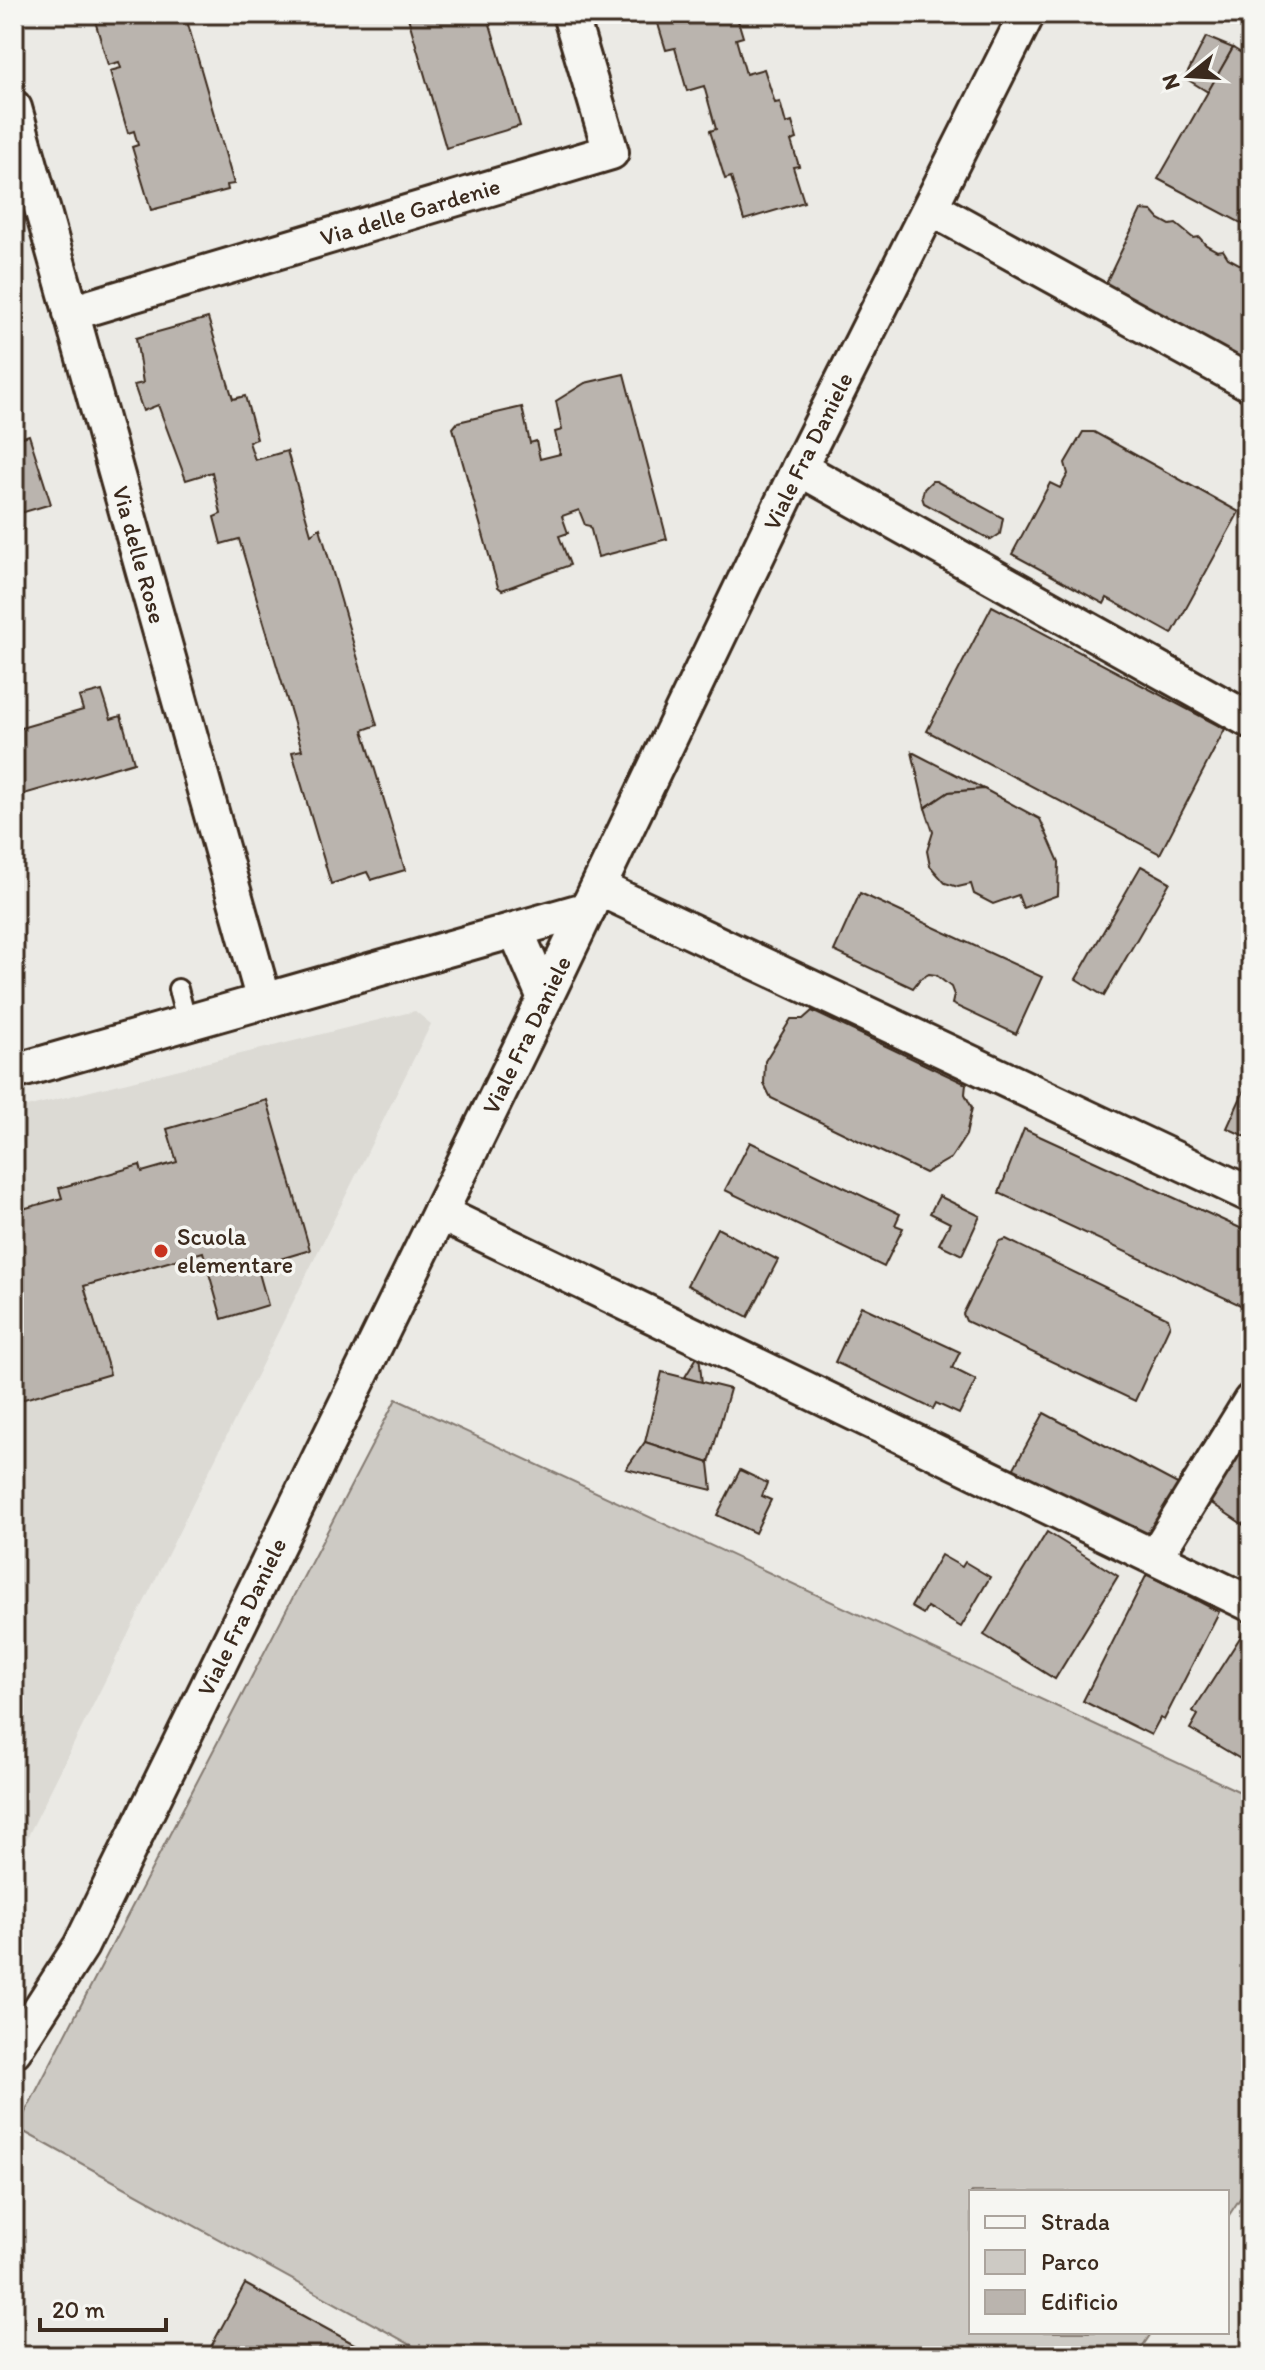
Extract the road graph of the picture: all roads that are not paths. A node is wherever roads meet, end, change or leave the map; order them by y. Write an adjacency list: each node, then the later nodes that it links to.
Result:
1 (570, 14): 5 (street, Via delle Gardenie)
2 (1027, 14): 4 (street, Viale Fra Daniele)
3 (14, 108): 5 (street, Via delle Rose)
4 (931, 208): 6 (street); 7 (street, Viale Fra Daniele)
5 (71, 313): 14 (street, Via delle Rose)
6 (1251, 384)
7 (799, 468): 8 (street); 9 (street, Viale Fra Daniele)
8 (1251, 721)
9 (594, 898): 10 (street); 11 (street, Viale Fra Daniele); 17 (street)
10 (516, 931): 11 (street); 13 (street); 14 (street)
11 (570, 946): 13 (street, Viale Fra Daniele)
12 (178, 989): 15 (lane)
13 (545, 998): 18 (street, Viale Fra Daniele)
14 (264, 1001): 15 (street)
15 (187, 1023): 16 (street)
16 (14, 1072)
17 (1251, 1195)
18 (440, 1213): 20 (street); 22 (street, Viale Fra Daniele)
19 (1251, 1401): 20 (street)
20 (1155, 1557): 21 (street)
21 (1251, 1604)
22 (14, 2050)

